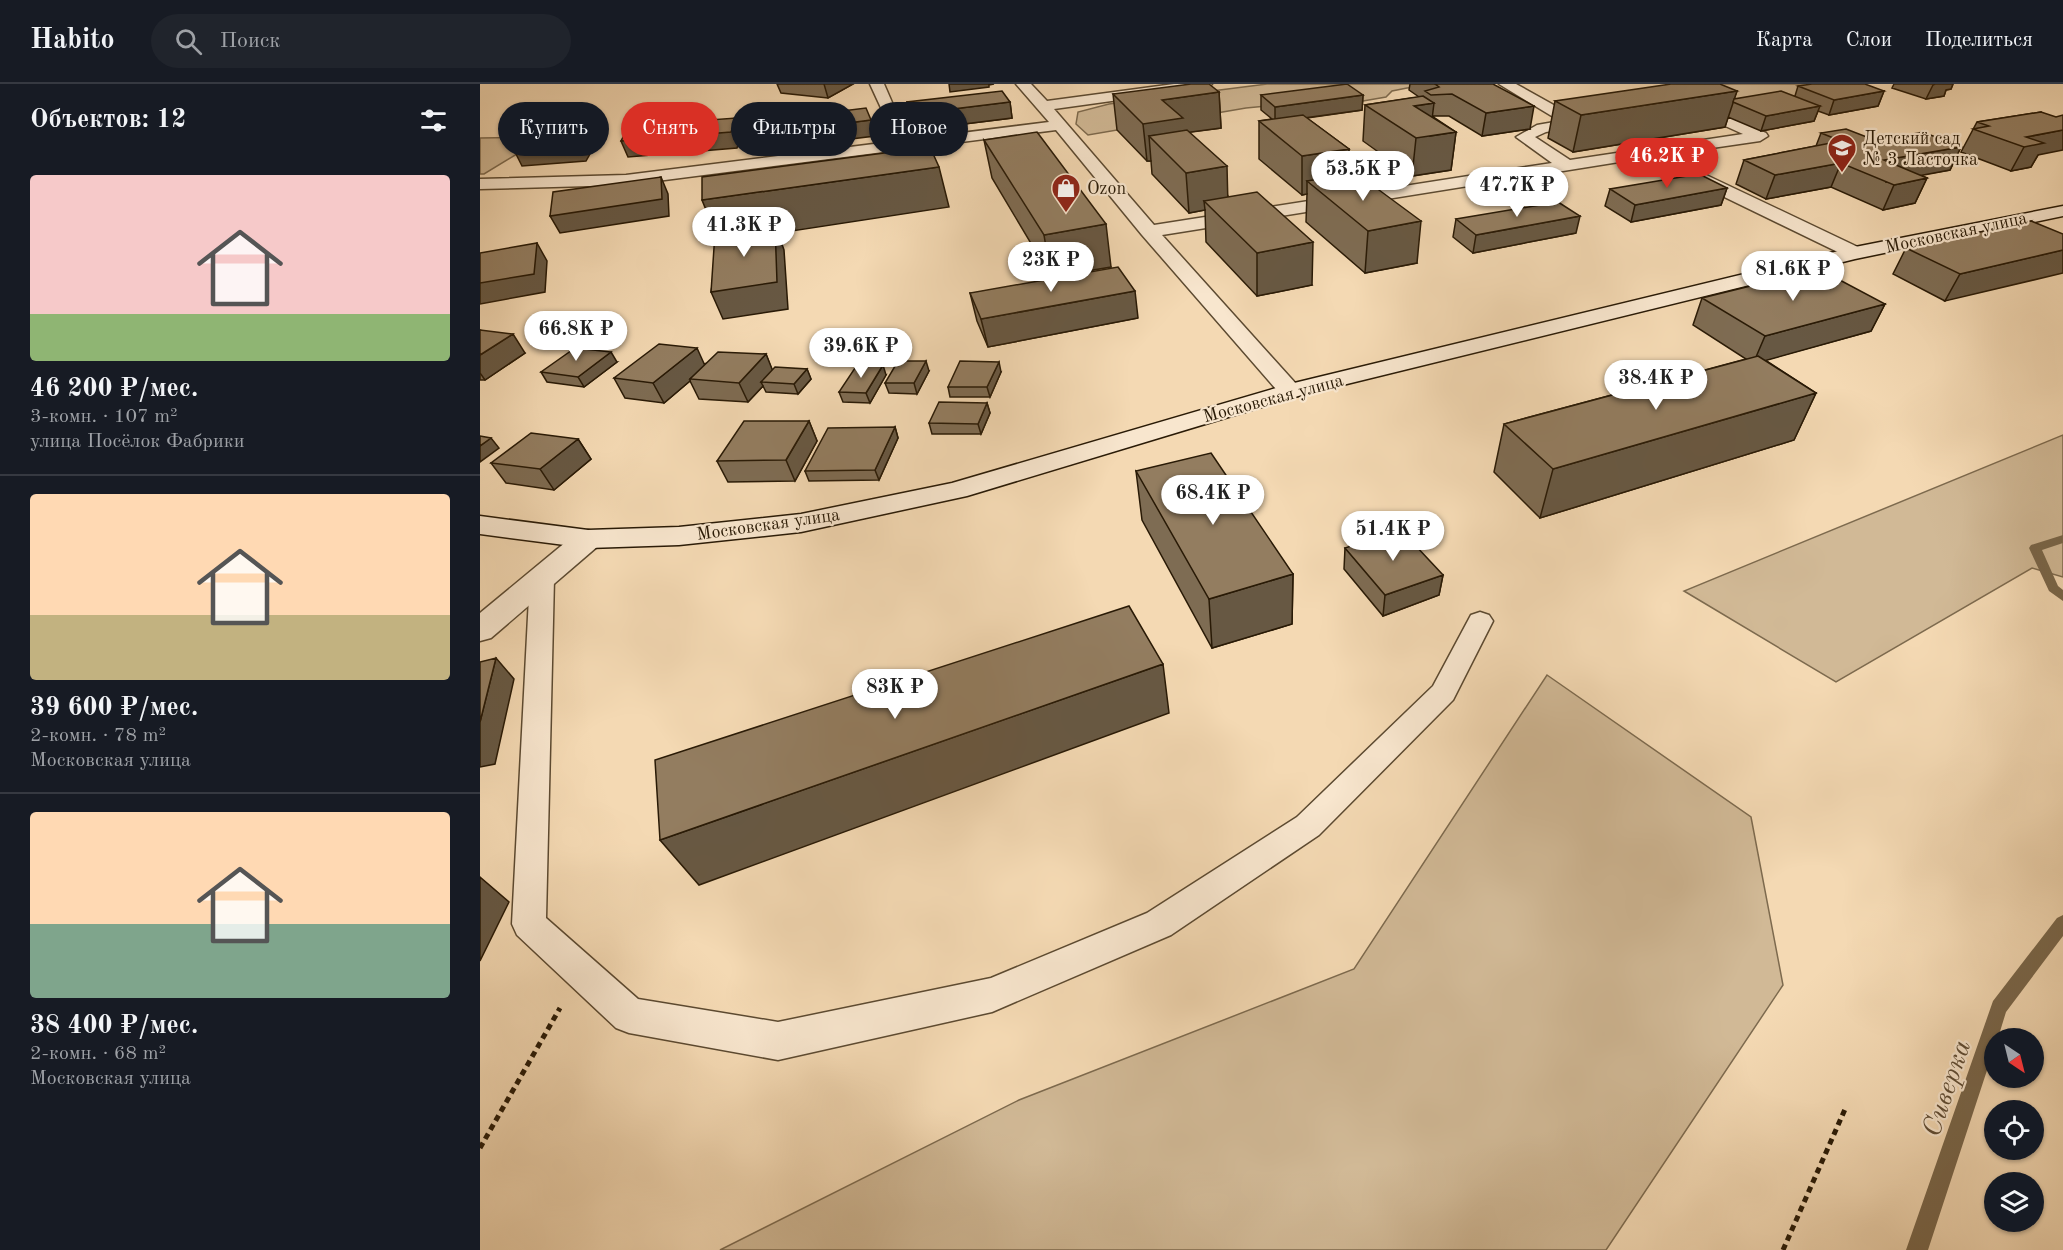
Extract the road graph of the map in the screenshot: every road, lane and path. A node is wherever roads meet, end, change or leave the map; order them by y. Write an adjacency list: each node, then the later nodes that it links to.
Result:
1 (877, 84): 5 (street)
2 (1023, 84): 6 (street)
3 (1205, 84): 6 (street)
4 (1506, 84): 9 (street)
5 (884, 102)
6 (1044, 106): 10 (street)
7 (1669, 109): 11 (street)
8 (1610, 118): 9 (street)
9 (1575, 123): 12 (street)
10 (1060, 125): 13 (street); 15 (street)
11 (1646, 153): 12 (street); 16 (street)
12 (1567, 165): 15 (street)
13 (480, 184)
14 (2063, 211): 16 (street, Московская улица)
15 (1149, 231): 17 (street)
16 (1855, 254): 17 (street, Московская улица)
17 (1290, 391): 19 (street, Московская улица)
18 (480, 525): 19 (street, Московская улица)
19 (588, 539): 20 (street)
20 (542, 578): 22 (street); 23 (lane)
21 (1479, 621): 23 (lane)
22 (480, 630)
23 (583, 973): 25 (path)
24 (1846, 1107): 26 (path)
25 (480, 1148)
26 (1783, 1250)

